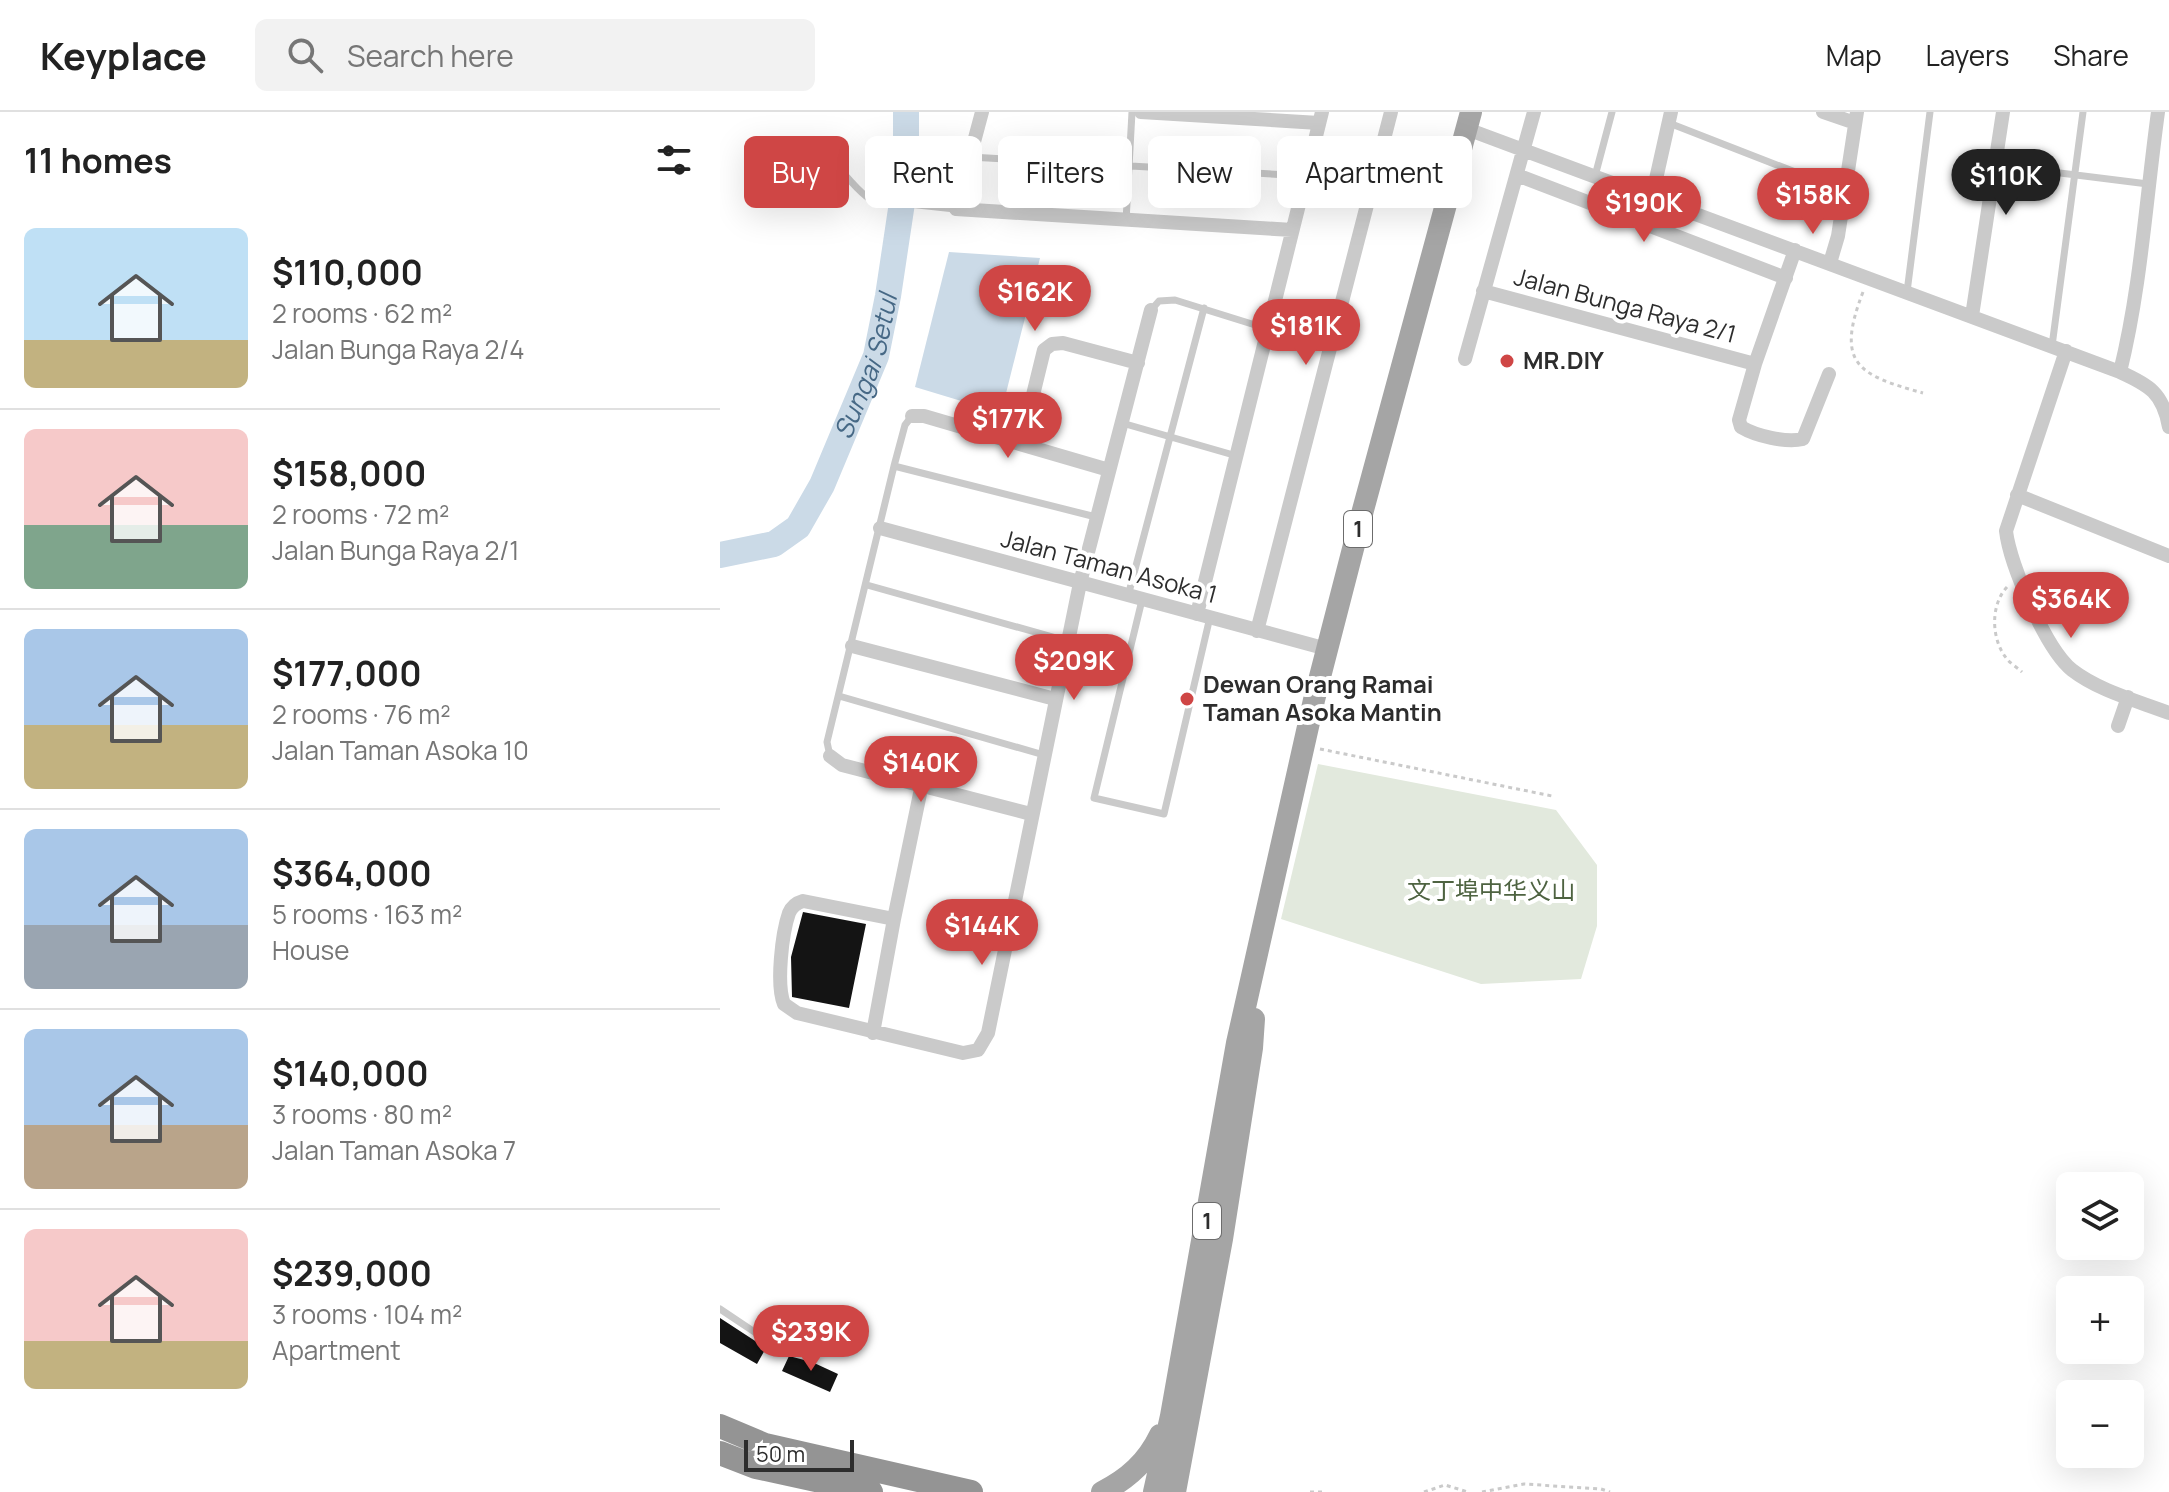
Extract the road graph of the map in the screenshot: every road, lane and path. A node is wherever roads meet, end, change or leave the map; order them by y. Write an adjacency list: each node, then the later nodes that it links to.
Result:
1 (982, 112): 16 (street)
2 (1132, 112): 17 (lane)
3 (1151, 112): 12 (street)
4 (1391, 112): 44 (street)
5 (1534, 112): 18 (street, Jalan Bunga Raya 2/1)
6 (1612, 112): 24 (lane)
7 (1823, 112): 14 (street)
8 (1930, 112): 39 (lane)
9 (2003, 112): 19 (street)
10 (2083, 112): 21 (lane)
11 (2158, 112): 26 (street)
12 (1320, 117)
13 (1670, 117): 27 (lane); 28 (street)
14 (1856, 118): 27 (street)
15 (1469, 120): 18 (street); 73 (main road, 1)
16 (976, 136)
17 (1131, 136)
18 (1524, 150): 23 (street, Jalan Bunga Raya 2/1); 24 (street)
19 (1995, 165): 21 (lane); 43 (street)
20 (1132, 166): 22 (lane)
21 (2076, 173): 26 (lane); 46 (lane)
22 (1277, 174)
23 (1517, 175): 36 (street); 38 (street, Jalan Bunga Raya 2/1)
24 (1595, 176): 28 (street)
25 (849, 180): 31 (lane)
26 (2148, 184): 50 (street)
27 (1846, 192): 35 (street)
28 (1652, 197): 34 (street)
29 (1127, 208): 32 (lane)
30 (1298, 208): 33 (street)
31 (956, 209): 32 (street)
32 (1126, 221): 33 (street)
33 (1292, 230): 40 (street)
34 (1795, 250): 35 (street); 36 (street, Jalan Bunga Raya 2/1)
35 (1830, 263): 37 (street)
36 (1786, 278): 49 (street, Jalan Bunga Raya 2/1)
37 (1869, 278): 39 (street); 52 (path)
38 (1483, 291): 47 (street, Jalan Bunga Raya 2/1); 49 (street, Jalan Bunga Raya 2/1)
39 (1907, 292): 43 (street)
40 (1275, 301): 44 (lane); 45 (street)
41 (1204, 308): 42 (lane); 45 (lane); 56 (lane)
42 (1151, 310): 48 (street)
43 (1972, 316): 46 (street)
44 (1338, 317): 70 (street)
45 (1268, 329): 58 (street)
46 (2059, 348): 50 (street); 61 (street)
47 (1465, 359)
48 (1138, 363): 54 (street); 57 (street)
49 (1755, 364): 51 (street, Jalan Bunga Raya 2/1)
50 (2120, 372): 55 (street)
51 (1829, 374)
52 (1923, 393)
53 (912, 416): 57 (street); 59 (lane)
54 (1122, 423): 56 (lane); 60 (street)
55 (2169, 427)
56 (1171, 438): 58 (lane); 68 (lane)
57 (1021, 444): 60 (street)
58 (1237, 456): 69 (street)
59 (894, 466): 62 (lane); 63 (lane)
60 (1109, 470): 62 (street)
61 (2017, 495): 64 (street); 65 (street)
62 (1096, 517): 66 (street)
63 (880, 528): 66 (street, Jalan Taman Asoka 1); 67 (lane)
64 (2169, 556)
65 (2018, 576): 74 (path); 76 (street)
66 (1080, 583): 68 (street, Jalan Taman Asoka 1); 71 (street)
67 (867, 585): 71 (lane); 72 (lane)
68 (1135, 598): 69 (street, Jalan Taman Asoka 1); 69 (lane)
69 (1203, 615): 70 (street, Jalan Taman Asoka 1)
70 (1257, 631): 73 (street, Jalan Taman Asoka 1)
71 (1067, 641): 77 (street)
72 (852, 646): 75 (lane); 77 (street)
73 (1327, 649): 80 (main road, 1)
74 (2022, 672)
75 (839, 696): 81 (lane); 82 (lane)
76 (2128, 697): 78 (street); 79 (street)
77 (1055, 699): 81 (street)
78 (2169, 713)
79 (2118, 726)
80 (1304, 746): 84 (path); 87 (main road, 1)
81 (1044, 755): 85 (street)
82 (830, 756): 83 (street)
83 (922, 784): 85 (street); 86 (street)
84 (1552, 796)
85 (1031, 814): 88 (street)
86 (894, 919): 88 (street); 88 (street)
87 (1259, 950): 91 (main road, 1); 98 (main road, 1)
88 (873, 1033)
89 (720, 1309): 90 (lane)
90 (811, 1356)
91 (1171, 1416): 96 (main road); 97 (main road, 1)
92 (720, 1426): 95 (highway)
93 (720, 1453): 94 (highway)
94 (871, 1492)
95 (971, 1492)
96 (1102, 1492)
97 (1154, 1492)
98 (1175, 1492)
99 (1310, 1492): 100 (path)
100 (1324, 1492)
101 (1424, 1492): 102 (path)
102 (1468, 1492)
103 (1482, 1492): 104 (path)
104 (1610, 1492)

